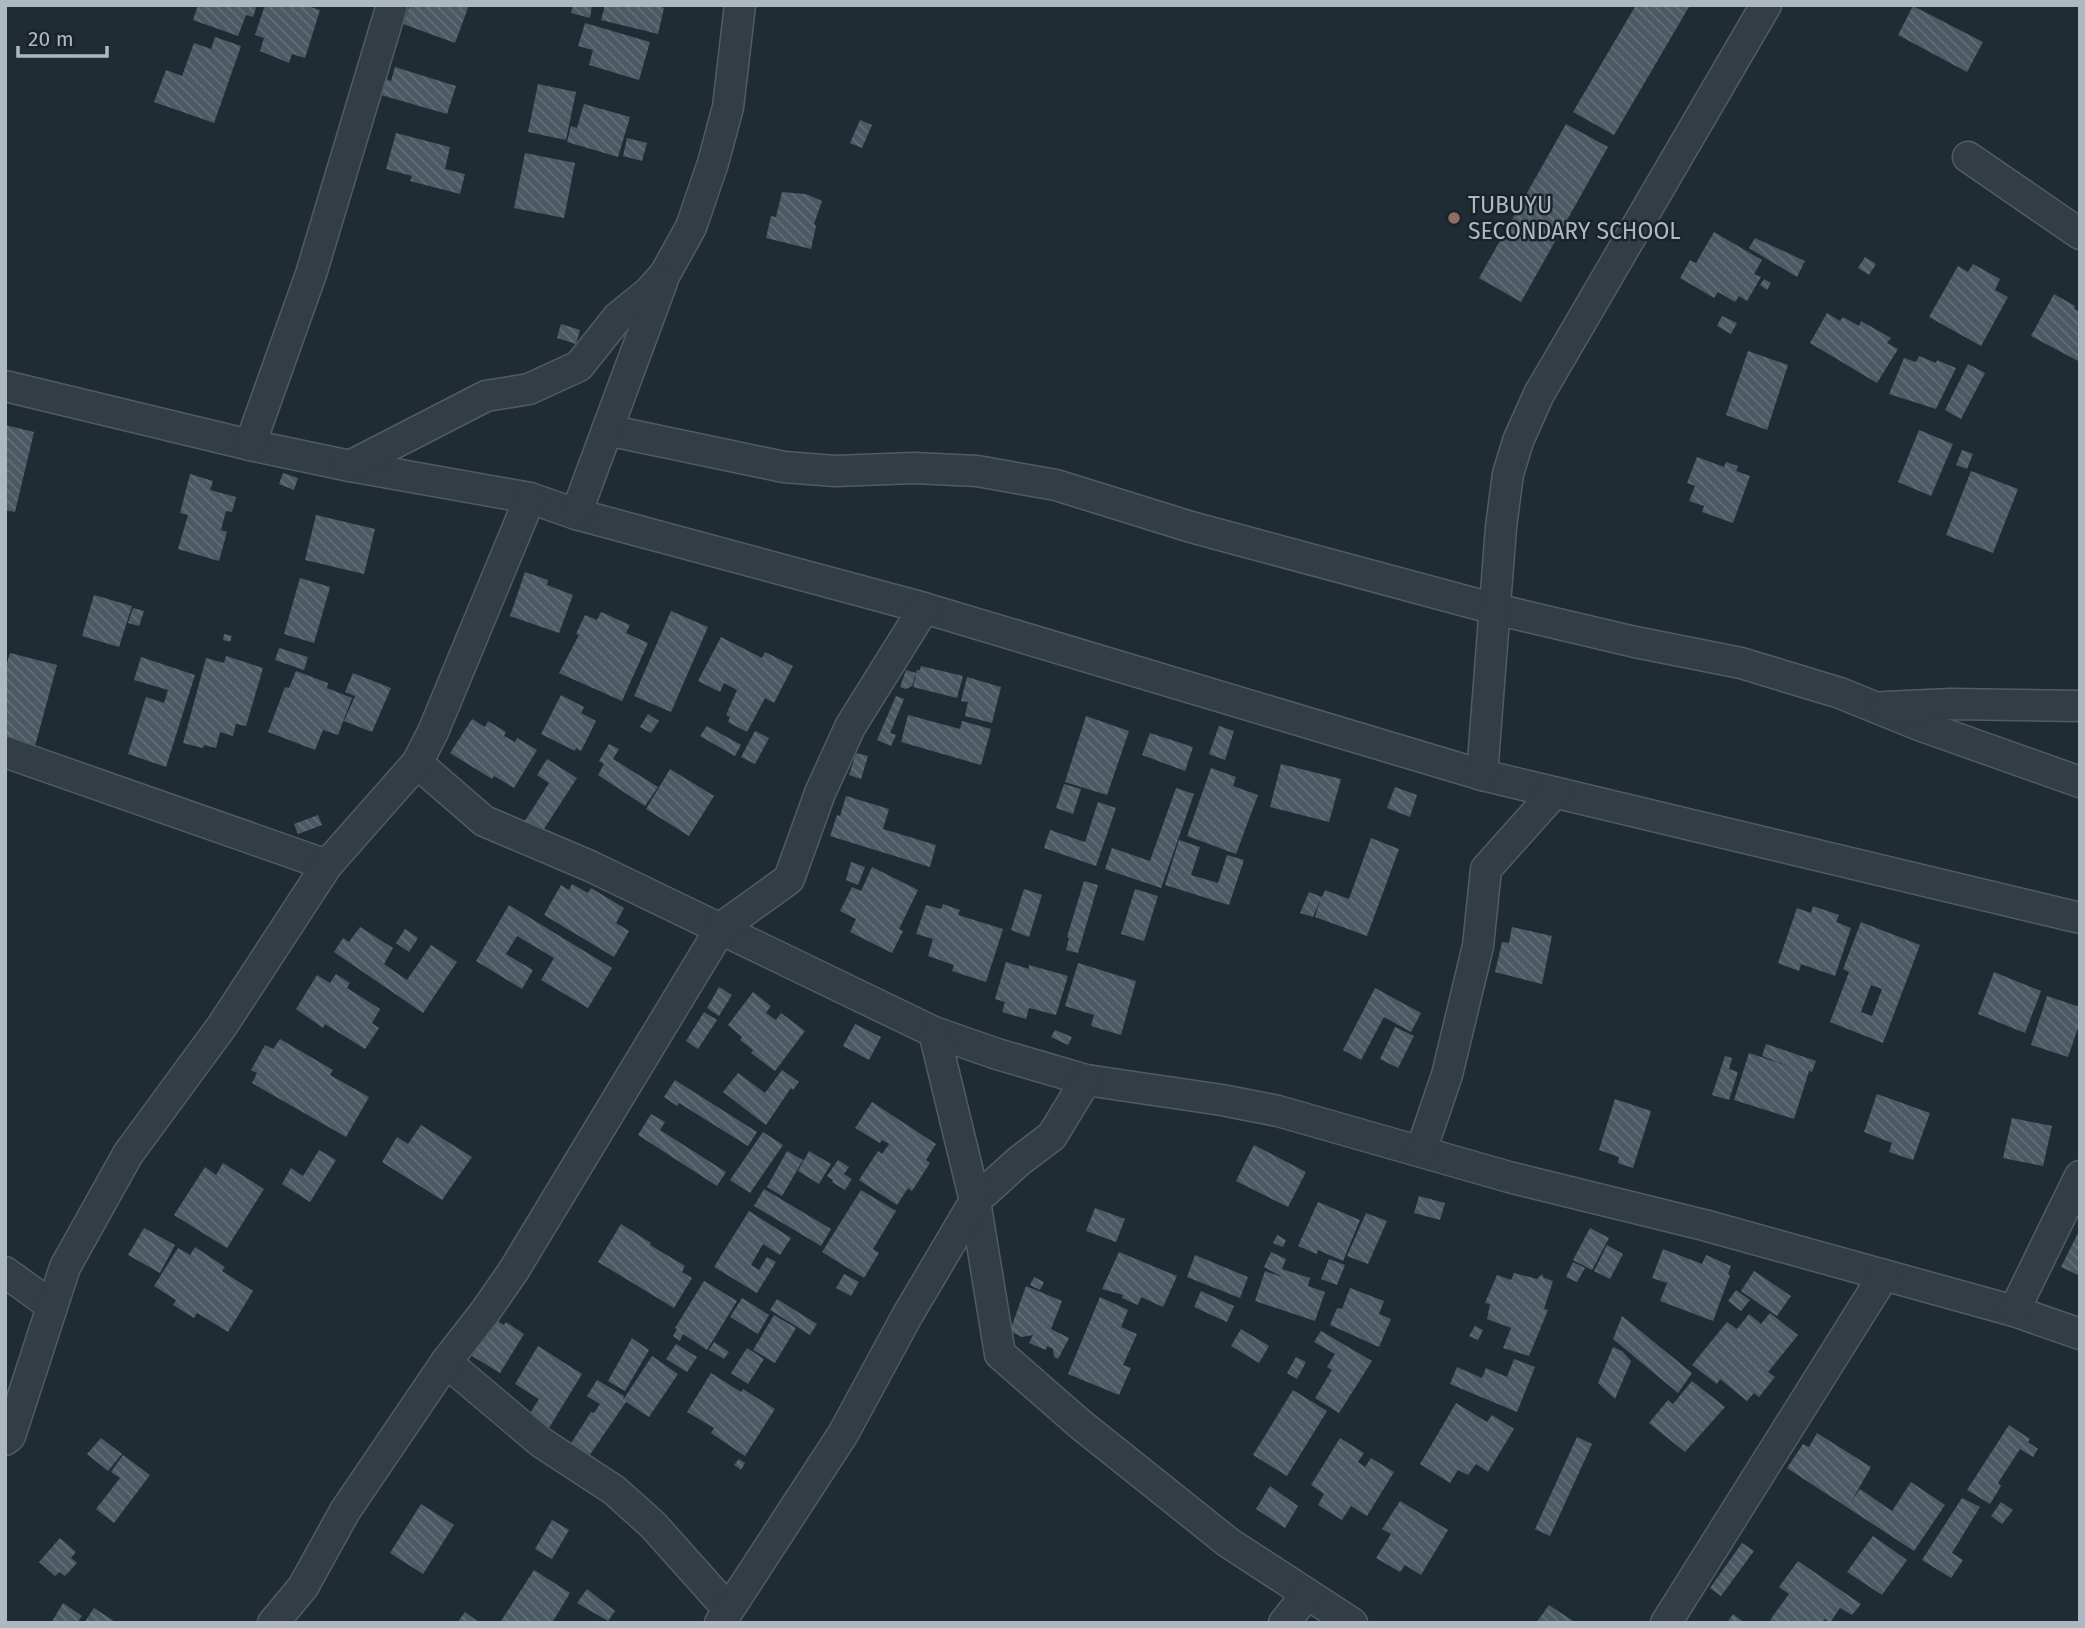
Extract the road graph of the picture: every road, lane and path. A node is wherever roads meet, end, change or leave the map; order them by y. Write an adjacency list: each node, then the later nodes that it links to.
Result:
1 (392, 5): 9 (street)
2 (740, 5): 6 (street)
3 (1766, 5): 14 (street)
4 (1968, 157): 5 (street)
5 (2080, 234)
6 (665, 274): 8 (street); 10 (street)
7 (5, 386): 9 (street)
8 (607, 430): 12 (street); 14 (street)
9 (250, 444): 10 (street)
10 (350, 466): 11 (street)
11 (530, 498): 12 (street); 18 (street)
12 (576, 514): 13 (street)
13 (924, 608): 19 (street); 24 (street)
14 (1495, 609): 16 (street); 19 (street)
15 (2080, 706): 16 (street)
16 (1874, 707): 20 (street)
17 (5, 752): 22 (street)
18 (417, 763): 22 (street); 24 (street)
19 (1482, 775): 21 (street)
20 (2080, 782)
21 (1554, 793): 23 (street); 27 (street)
22 (327, 865): 32 (street)
23 (2080, 918)
24 (722, 928): 25 (street); 35 (street)
25 (934, 1032): 26 (street); 29 (street)
26 (1086, 1080): 27 (street); 29 (street)
27 (1421, 1151): 31 (street)
28 (2080, 1176): 33 (street)
29 (975, 1201): 37 (street); 38 (street)
30 (5, 1272): 32 (street)
31 (1884, 1275): 33 (street); 42 (street)
32 (52, 1306): 36 (street)
33 (2014, 1311): 34 (street)
34 (2080, 1334)
35 (446, 1362): 38 (street); 39 (street)
36 (5, 1440)
37 (1307, 1594): 40 (street); 41 (street)
38 (724, 1616)
39 (273, 1623)
40 (1284, 1623)
41 (1352, 1623)
42 (1666, 1623)

